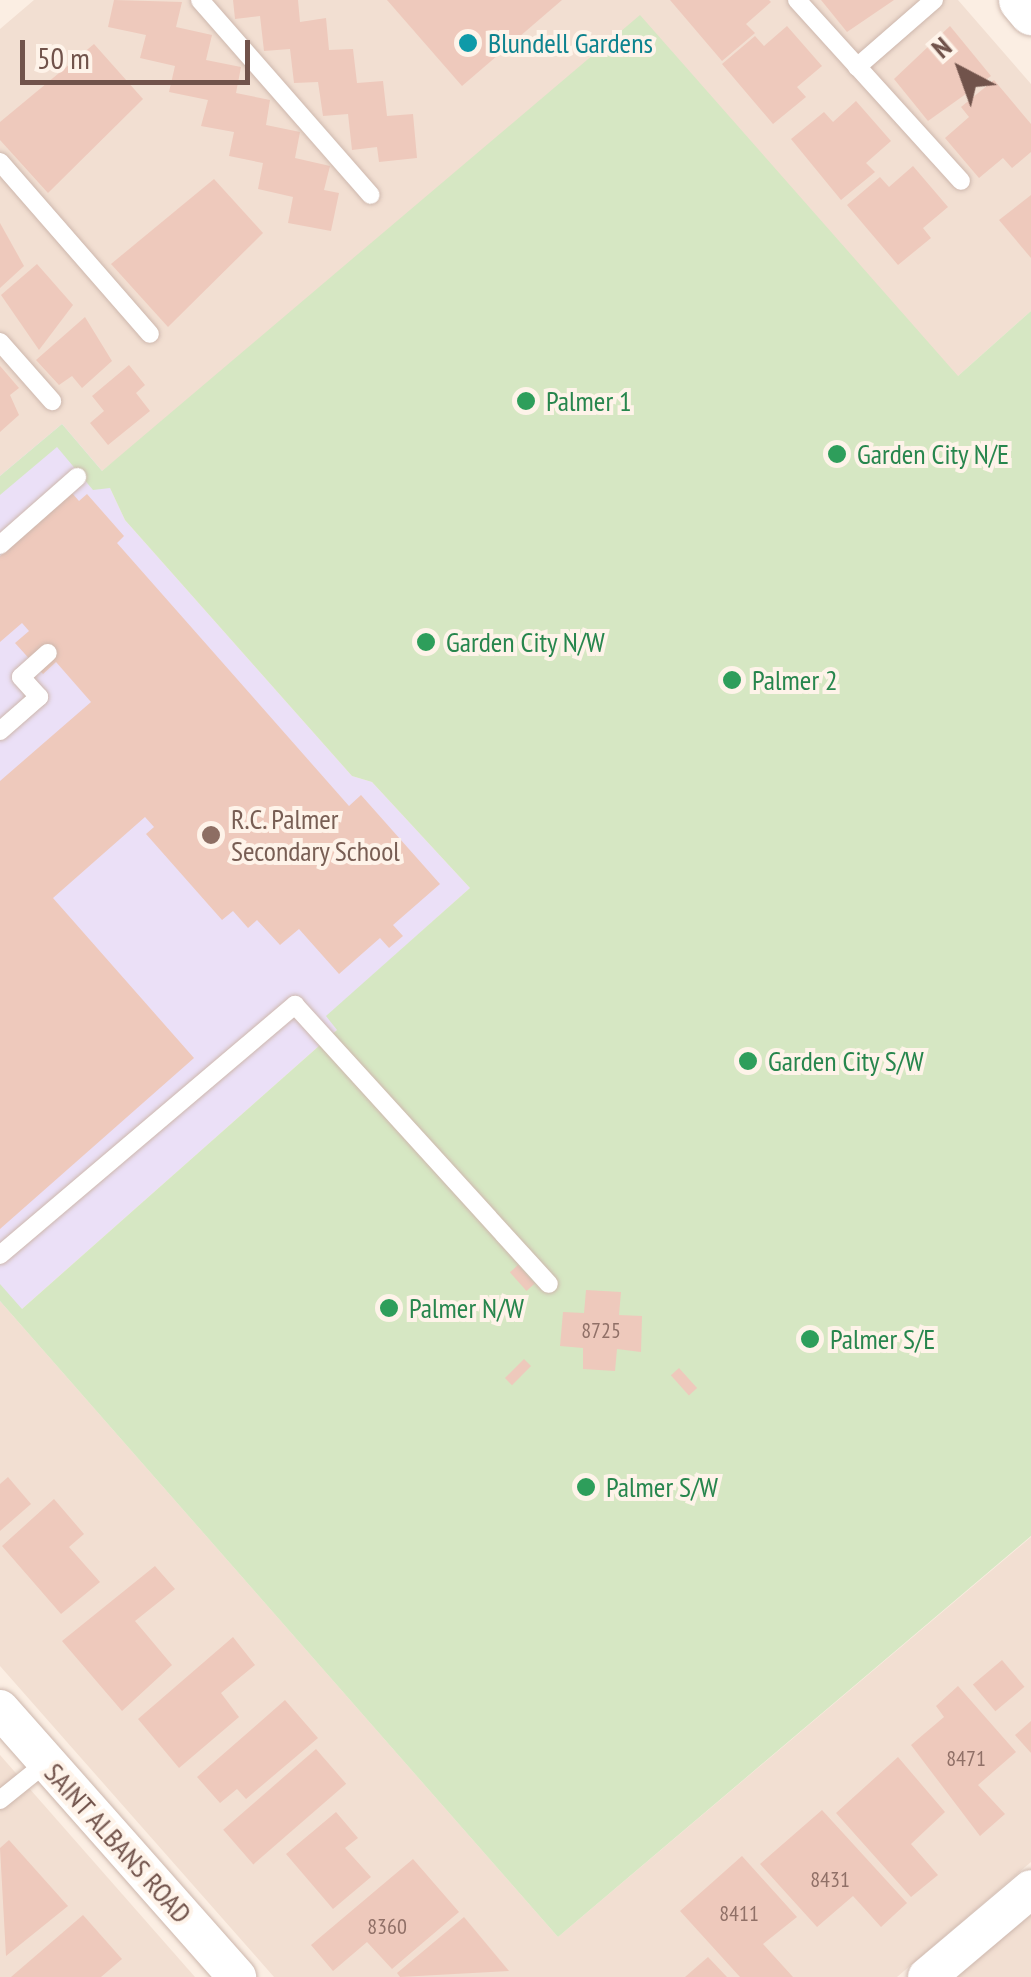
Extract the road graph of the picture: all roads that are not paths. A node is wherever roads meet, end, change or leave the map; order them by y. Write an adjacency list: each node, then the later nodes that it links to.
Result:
1 (200, 0): 9 (lane)
2 (797, 0): 6 (lane)
3 (934, 0): 6 (lane)
4 (1020, 0): 5 (street)
5 (1031, 12)
6 (857, 67): 8 (lane)
7 (0, 162): 10 (lane)
8 (961, 182)
9 (371, 195)
10 (150, 334)
11 (0, 342): 12 (lane)
12 (52, 401)
13 (77, 477): 14 (lane)
14 (0, 545)
15 (48, 653): 16 (lane)
16 (0, 731)
17 (0, 1254): 18 (lane)
18 (549, 1284)
19 (0, 1709): 20 (street, SAINT ALBANS ROAD)
20 (46, 1763): 21 (lane); 23 (street, SAINT ALBANS ROAD)
21 (0, 1800)
22 (1031, 1889): 24 (street)
23 (224, 1973)
24 (927, 1977)

